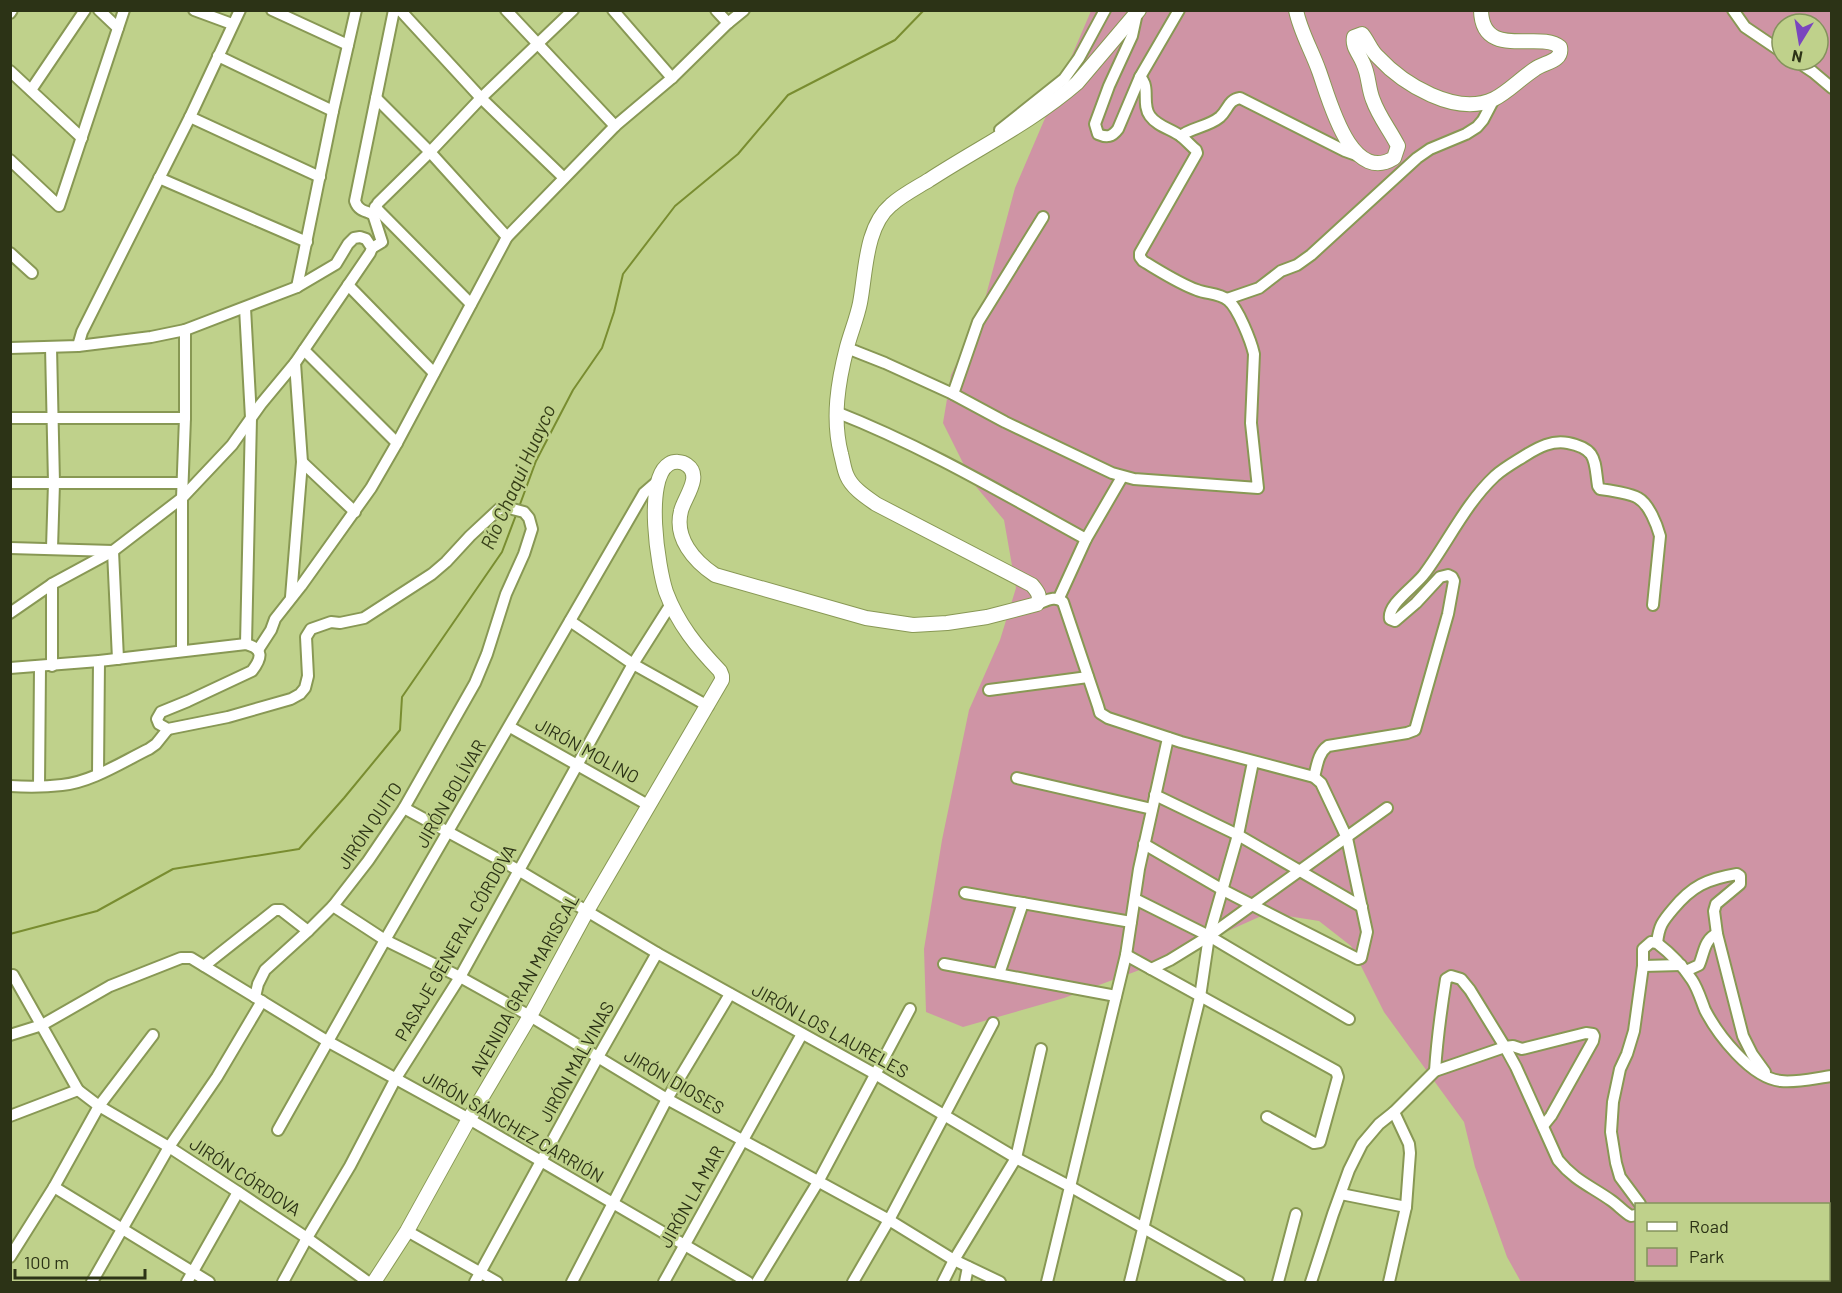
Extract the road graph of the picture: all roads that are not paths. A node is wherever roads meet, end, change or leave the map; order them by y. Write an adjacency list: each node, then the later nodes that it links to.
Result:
1 (85, 10): 33 (street)
2 (99, 10): 23 (street)
3 (124, 10): 23 (street)
4 (194, 10): 22 (street)
5 (240, 10): 22 (street)
6 (273, 10): 26 (street)
7 (356, 10): 26 (street)
8 (394, 10): 34 (street)
9 (400, 10): 35 (street)
10 (506, 10): 24 (street)
11 (573, 10): 24 (street)
12 (613, 10): 31 (street)
13 (716, 10): 21 (street)
14 (744, 10): 21 (street)
15 (1105, 10): 43 (street)
16 (1179, 10): 30 (street)
17 (1296, 10): 44 (street)
18 (1481, 10): 36 (street)
19 (1733, 10): 25 (street)
20 (1137, 12): 30 (street); 43 (street)
21 (728, 23): 31 (street)
22 (232, 24): 27 (street)
23 (118, 28): 41 (street)
24 (538, 44): 35 (street); 39 (street)
25 (1770, 44)
26 (348, 45): 37 (street)
27 (218, 56): 37 (street); 38 (street)
28 (10, 71): 33 (street)
29 (1813, 72): 32 (street)
30 (1140, 77): 40 (street)
31 (672, 78): 39 (street)
32 (1832, 88)
33 (31, 90): 41 (street)
34 (376, 98): 42 (street); 49 (street)
35 (481, 98): 42 (street); 47 (street)
36 (1494, 99): 44 (street); 58 (street)
37 (333, 111): 46 (street)
38 (190, 117): 46 (street); 48 (street)
39 (615, 126): 47 (street)
40 (1181, 136): 44 (street); 58 (street)
41 (82, 138): 45 (street)
42 (430, 152): 49 (street); 51 (street)
43 (969, 153): 65 (street)
44 (1362, 157)
45 (10, 160)
46 (320, 177): 52 (street)
47 (563, 177): 51 (street)
48 (159, 178): 52 (street); 62 (street)
49 (374, 211): 53 (street); 59 (street)
50 (1043, 217): 69 (street)
51 (507, 237): 59 (street)
52 (306, 242): 57 (street)
53 (371, 245): 56 (street); 57 (street)
54 (10, 253): 55 (street)
55 (32, 273)
56 (348, 285): 66 (street); 68 (street)
57 (297, 287): 60 (street)
58 (1227, 299): 77 (street)
59 (471, 304): 68 (street)
60 (245, 308): 61 (street); 74 (street)
61 (185, 330): 62 (street); 73 (street)
62 (78, 346): 63 (street)
63 (51, 347): 64 (street); 71 (street)
64 (10, 348)
65 (847, 348): 69 (street); 70 (street)
66 (304, 350): 67 (street); 75 (street)
67 (295, 363): 74 (street); 76 (street)
68 (434, 373): 75 (street)
69 (953, 394): 77 (street)
70 (836, 412): 84 (street); 92 (street)
71 (52, 417): 72 (street); 73 (street); 80 (street)
72 (10, 418)
73 (185, 418): 81 (street)
74 (251, 418): 82 (street); 96 (street)
75 (397, 443): 83 (street)
76 (302, 462): 83 (street); 89 (street)
77 (1122, 477): 84 (street)
78 (659, 480): 91 (street); 92 (street); 95 (street, JIRÓN BOLÍVAR)
79 (10, 483): 80 (street)
80 (54, 483): 81 (street); 86 (street)
81 (182, 483): 82 (street)
82 (182, 498): 87 (street); 98 (street)
83 (354, 512): 89 (street)
84 (1086, 539): 90 (street)
85 (10, 548): 86 (street)
86 (52, 548): 87 (street)
87 (113, 551): 88 (street); 99 (street)
88 (52, 584): 94 (street); 102 (street)
89 (291, 597): 97 (street)
90 (1059, 598): 92 (street); 105 (street)
91 (671, 604): 101 (street, PASAJE GENERAL CÓRDOVA); 107 (street, AVENIDA GRAN MARISCAL)
92 (1036, 604)
93 (1653, 605): 114 (street)
94 (10, 613)
95 (570, 621): 101 (street); 108 (street, JIRÓN BOLÍVAR)
96 (246, 644): 97 (street); 98 (street)
97 (258, 650): 109 (street)
98 (182, 651): 99 (street)
99 (118, 659): 100 (street)
100 (99, 661): 102 (street); 113 (street)
101 (633, 664): 107 (street); 112 (street, PASAJE GENERAL CÓRDOVA)
102 (52, 666): 103 (street)
103 (40, 667): 104 (street); 117 (street)
104 (10, 668)
105 (1088, 677): 106 (street); 110 (street)
106 (988, 690)
107 (708, 706): 119 (street, AVENIDA GRAN MARISCAL)
108 (510, 727): 112 (street, JIRÓN MOLINO); 123 (street, JIRÓN BOLÍVAR)
109 (168, 729): 113 (street); 120 (street, JIRÓN QUITO)
110 (1168, 738): 111 (street); 118 (street)
111 (1253, 762): 114 (street); 124 (street)
112 (577, 765): 119 (street, JIRÓN MOLINO); 127 (street, PASAJE GENERAL CÓRDOVA)
113 (98, 774): 117 (street)
114 (1314, 777): 125 (street)
115 (1017, 778): 122 (street)
116 (10, 786): 117 (street)
117 (39, 786)
118 (1155, 795): 122 (street); 124 (street)
119 (648, 805): 136 (street, AVENIDA GRAN MARISCAL)
120 (404, 808): 123 (street, JIRÓN LOS LAURELES); 134 (street, JIRÓN QUITO)
121 (1388, 808): 125 (street)
122 (1152, 809): 126 (street)
123 (448, 833): 127 (street, JIRÓN LOS LAURELES); 141 (street, JIRÓN BOLÍVAR)
124 (1238, 835): 128 (street); 129 (street)
125 (1347, 838): 128 (street); 135 (street)
126 (1144, 844): 129 (street); 131 (street)
127 (518, 870): 136 (street, JIRÓN LOS LAURELES); 152 (street, PASAJE GENERAL CÓRDOVA)
128 (1300, 871): 133 (street); 135 (street)
129 (1223, 890): 133 (street); 140 (street)
130 (965, 893): 132 (street)
131 (1135, 898): 137 (street); 140 (street)
132 (1023, 903): 137 (street); 150 (street)
133 (1251, 905): 135 (street); 140 (street)
134 (333, 906): 138 (street, JIRÓN QUITO); 141 (street, JIRÓN DIOSES)
135 (1362, 907)
136 (587, 911): 143 (street, JIRÓN LOS LAURELES); 158 (street, AVENIDA GRAN MARISCAL)
137 (1131, 922): 144 (street)
138 (308, 932): 146 (street); 156 (street, JIRÓN QUITO)
139 (1717, 934): 142 (street); 148 (street); 175 (street)
140 (1209, 936): 149 (street); 155 (street); 159 (street)
141 (385, 940): 152 (street, JIRÓN DIOSES); 165 (street, JIRÓN BOLÍVAR)
142 (1657, 943): 147 (street); 148 (street)
143 (657, 953): 153 (street, JIRÓN LOS LAURELES); 169 (street, JIRÓN MALVINAS)
144 (1126, 955): 149 (street); 154 (street)
145 (945, 964): 150 (street)
146 (204, 966): 156 (street, JIRÓN SÁNCHEZ CARRIÓN); 161 (street, JIRÓN SÁNCHEZ CARRIÓN)
147 (1643, 966): 148 (street); 195 (street)
148 (1683, 968): 175 (street)
149 (1151, 969): 155 (street)
150 (999, 974): 154 (street)
151 (13, 975): 161 (street)
152 (460, 977): 158 (street, JIRÓN DIOSES); 174 (street, PASAJE GENERAL CÓRDOVA)
153 (730, 994): 162 (street, JIRÓN LOS LAURELES); 177 (street)
154 (1116, 996): 192 (street)
155 (1200, 996): 182 (street); 201 (street)
156 (259, 999): 165 (street, JIRÓN SÁNCHEZ CARRIÓN); 187 (street, JIRÓN QUITO)
157 (910, 1010): 172 (street)
158 (530, 1016): 169 (street, JIRÓN DIOSES); 183 (street, AVENIDA GRAN MARISCAL)
159 (1349, 1019)
160 (993, 1023): 180 (street)
161 (42, 1025): 163 (street, JIRÓN SÁNCHEZ CARRIÓN); 176 (street)
162 (802, 1034): 172 (street, JIRÓN LOS LAURELES); 186 (street, JIRÓN LA MAR)
163 (10, 1035)
164 (153, 1035): 178 (street)
165 (327, 1041): 174 (street, JIRÓN SÁNCHEZ CARRIÓN); 185 (street, JIRÓN BOLÍVAR)
166 (1505, 1047): 168 (street); 170 (street); 171 (street); 171 (street)
167 (1041, 1049): 188 (street)
168 (1522, 1049): 170 (street); 184 (street)
169 (598, 1057): 177 (street, JIRÓN DIOSES); 189 (street, JIRÓN MALVINAS)
170 (1516, 1067): 184 (street)
171 (1435, 1071): 179 (street)
172 (876, 1074): 180 (street, JIRÓN LOS LAURELES); 190 (street)
173 (1832, 1076): 175 (street)
174 (396, 1078): 183 (street, JIRÓN SÁNCHEZ CARRIÓN); 204 (street, PASAJE GENERAL CÓRDOVA)
175 (1771, 1079)
176 (78, 1090): 178 (street, JIRÓN CÓRDOVA); 181 (street)
177 (667, 1099): 186 (street, JIRÓN DIOSES); 196 (street)
178 (99, 1106): 187 (street, JIRÓN CÓRDOVA); 191 (street)
179 (1394, 1112): 194 (street); 197 (street)
180 (944, 1114): 188 (street, JIRÓN LOS LAURELES); 200 (street)
181 (10, 1116)
182 (1267, 1117)
183 (469, 1119): 189 (street, JIRÓN SÁNCHEZ CARRIÓN); 203 (street, AVENIDA GRAN MARISCAL)
184 (1544, 1126): 199 (street)
185 (278, 1130)
186 (742, 1140): 190 (street, JIRÓN DIOSES); 205 (street, JIRÓN LA MAR)
187 (169, 1147): 193 (street, JIRÓN CÓRDOVA); 202 (street, JIRÓN QUITO)
188 (1016, 1158): 192 (street, JIRÓN LOS LAURELES); 207 (street)
189 (541, 1161): 196 (street, JIRÓN SÁNCHEZ CARRIÓN); 210 (street, JIRÓN MALVINAS)
190 (818, 1182): 200 (street, JIRÓN DIOSES); 221 (street)
191 (54, 1187): 202 (street); 206 (street)
192 (1071, 1187): 201 (street, JIRÓN LOS LAURELES); 226 (street)
193 (238, 1192): 204 (street, JIRÓN CÓRDOVA); 209 (street)
194 (1341, 1194): 197 (street); 230 (street)
195 (1639, 1203)
196 (613, 1204): 205 (street, JIRÓN SÁNCHEZ CARRIÓN); 218 (street)
197 (1406, 1207): 231 (street)
198 (1296, 1214): 229 (street)
199 (1635, 1215)
200 (889, 1220): 207 (street, JIRÓN DIOSES); 222 (street)
201 (1142, 1228): 227 (street); 228 (street, JIRÓN LOS LAURELES)
202 (122, 1229): 209 (street); 211 (street, JIRÓN QUITO)
203 (406, 1231): 210 (street); 216 (street, AVENIDA GRAN MARISCAL)
204 (307, 1238): 214 (street, PASAJE GENERAL CÓRDOVA); 215 (street, JIRÓN CÓRDOVA)
205 (685, 1245): 219 (street, JIRÓN LA MAR); 220 (street, JIRÓN SÁNCHEZ CARRIÓN)
206 (10, 1257)
207 (954, 1260): 208 (street, JIRÓN DIOSES); 223 (street)
208 (968, 1267): 224 (street); 225 (street, JIRÓN DIOSES)
209 (193, 1272): 212 (street); 213 (street)
210 (478, 1278): 217 (street)
211 (92, 1282)
212 (187, 1282)
213 (209, 1282)
214 (283, 1282)
215 (368, 1282)
216 (374, 1282)
217 (497, 1282)
218 (572, 1282)
219 (664, 1282)
220 (748, 1282)
221 (757, 1282)
222 (853, 1282)
223 (943, 1282)
224 (965, 1282)
225 (999, 1282)
226 (1047, 1282)
227 (1130, 1282)
228 (1239, 1282)
229 (1278, 1282)
230 (1311, 1282)
231 (1389, 1282)

